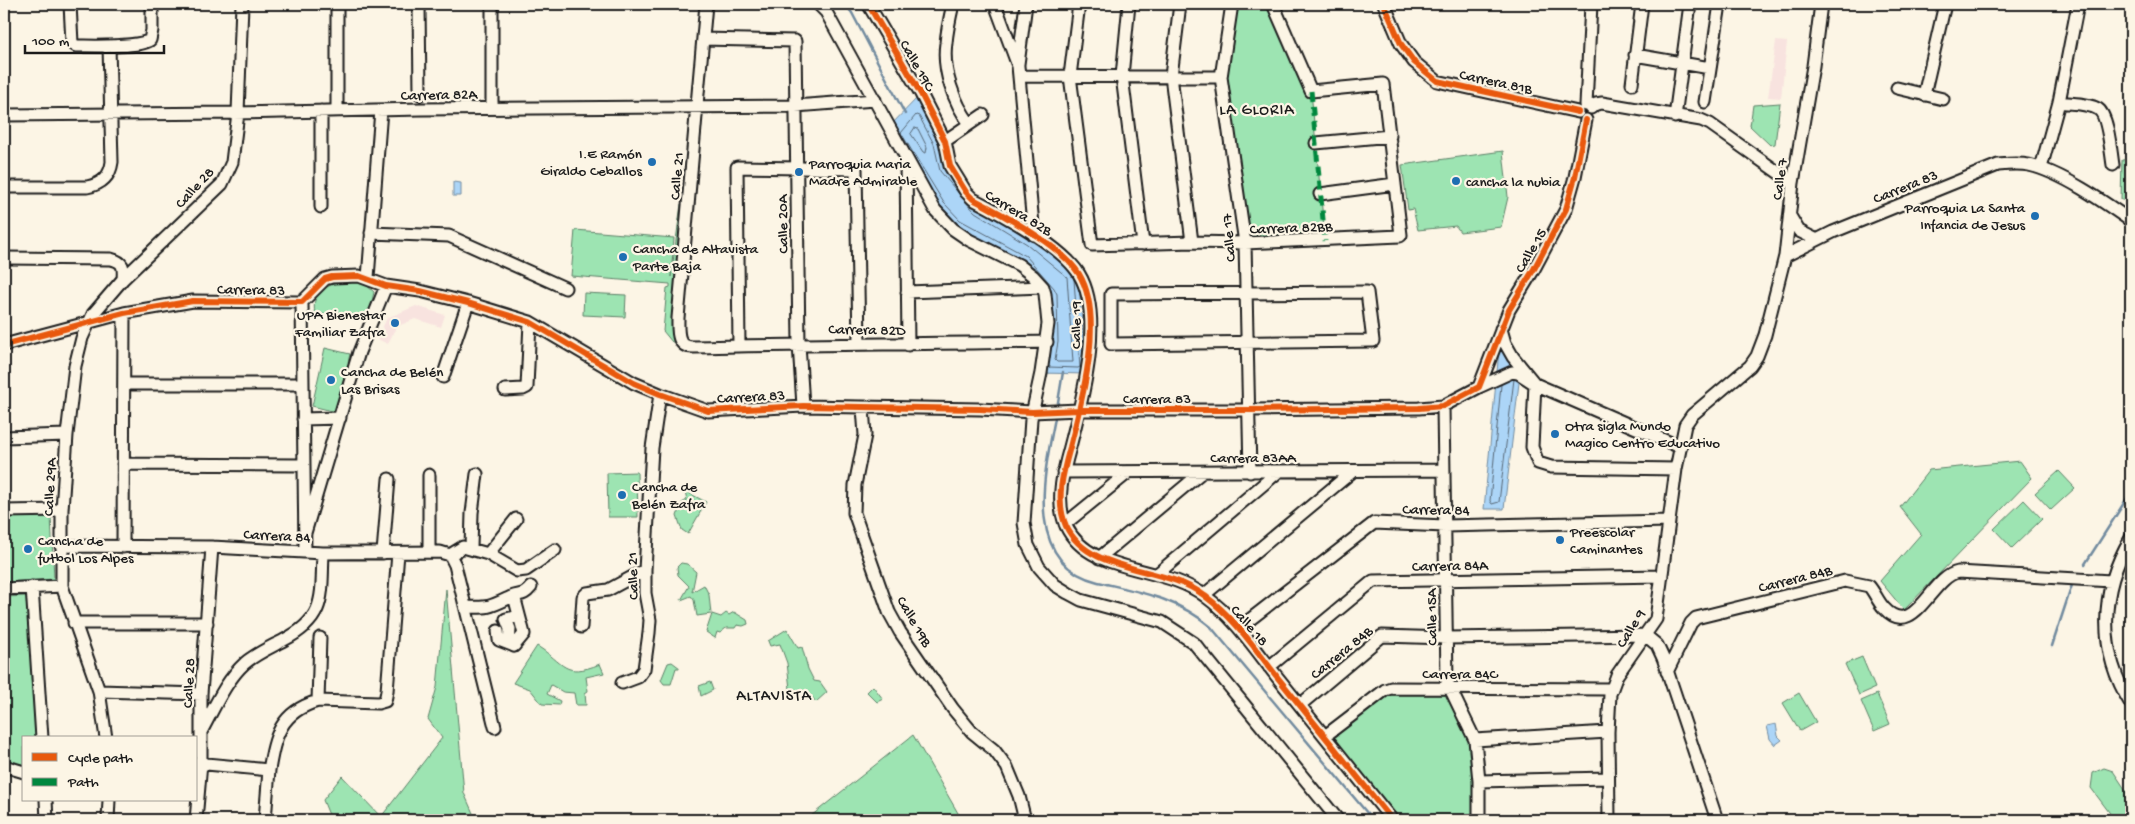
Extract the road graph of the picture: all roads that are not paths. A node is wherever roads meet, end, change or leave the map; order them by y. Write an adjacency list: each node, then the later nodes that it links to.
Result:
1 (70, 4): 27 (street)
2 (152, 4): 27 (street)
3 (242, 4): 51 (street, Calle 28)
4 (337, 4): 47 (street)
5 (419, 4): 38 (street)
6 (492, 4): 45 (street)
7 (706, 4): 26 (street, Calle 21)
8 (818, 4): 41 (street)
9 (868, 4): 58 (street, Calle 19C)
10 (953, 4): 56 (street)
11 (994, 4): 31 (street)
12 (1026, 4): 31 (street)
13 (1079, 4): 32 (street)
14 (1130, 4): 33 (street)
15 (1180, 4): 34 (street)
16 (1232, 4): 35 (street, Calle 17)
17 (1273, 4): 57 (street)
18 (1384, 4): 50 (street, Carrera 81B)
19 (1591, 4): 50 (street, Calle 15)
20 (1642, 4): 28 (street)
21 (1690, 4): 29 (street)
22 (1720, 4): 30 (street)
23 (1821, 4): 64 (street, Calle 7)
24 (1945, 4): 39 (street)
25 (2078, 4): 43 (street)
26 (703, 39): 44 (street, Calle 20A); 46 (street, Calle 21)
27 (110, 46): 52 (street)
28 (1635, 55): 29 (street); 36 (street)
29 (1681, 63): 30 (street); 55 (street)
30 (1710, 68): 42 (street)
31 (1019, 71): 32 (street); 72 (street)
32 (1070, 76): 33 (street); 76 (street, Carrera 82BB)
33 (1122, 76): 34 (street); 76 (street)
34 (1171, 76): 35 (street); 74 (street)
35 (1221, 77): 75 (street, Calle 17)
36 (1632, 84)
37 (1897, 88): 39 (street)
38 (420, 94)
39 (1924, 94): 40 (street)
40 (1943, 99)
41 (875, 100): 44 (street, Carrera 82A); 60 (street)
42 (1705, 102)
43 (2059, 102): 61 (street); 63 (street)
44 (795, 106): 46 (street, Carrera 82A); 62 (street, Calle 20A)
45 (492, 108): 46 (street, Carrera 82A); 48 (street, Carrera 82A)
46 (696, 108): 100 (street, Calle 21)
47 (337, 110): 48 (street, Carrera 82A); 49 (street, Carrera 82A)
48 (381, 110): 71 (street)
49 (321, 111): 51 (street, Carrera 82A); 68 (street)
50 (1585, 111): 55 (street, Carrera 81B); 92 (street, Calle 15)
51 (238, 113): 52 (street, Carrera 82A); 81 (street, Calle 28)
52 (111, 114): 53 (street, Carrera 82A); 66 (street)
53 (4, 115)
54 (983, 115): 56 (street)
55 (1675, 117): 64 (street, Carrera 81B)
56 (970, 124): 58 (street)
57 (1390, 136): 59 (street); 65 (street)
58 (945, 141): 72 (street, Carrera 82B)
59 (1316, 143)
60 (906, 160): 83 (street); 85 (street)
61 (2113, 165)
62 (796, 168): 95 (street, Calle 20A); 96 (street); 99 (street)
63 (2041, 168): 70 (street, Carrera 83); 73 (street, Carrera 83)
64 (1794, 183): 69 (street, Calle 7)
65 (1395, 184): 67 (street); 75 (street, Carrera 82BB)
66 (4, 187)
67 (1320, 194)
68 (320, 207)
69 (1790, 215): 73 (street); 78 (street, Calle 7)
70 (2131, 221)
71 (371, 233): 80 (street); 84 (street)
72 (1034, 235): 77 (street, Carrera 82B)
73 (1817, 240): 78 (street, Carrera 83)
74 (1192, 242): 75 (street, Carrera 82BB); 76 (street, Carrera 82BB)
75 (1245, 243): 86 (street, Calle 17)
76 (1143, 244)
77 (1058, 251): 111 (street, Calle 19)
78 (1785, 256): 116 (street, Calle 7)
79 (4, 258): 81 (street)
80 (368, 278): 82 (street, Carrera 83); 87 (street, Carrera 83)
81 (123, 279): 91 (street, Calle 28)
82 (386, 286): 88 (street, Carrera 83); 114 (street)
83 (1043, 287): 85 (street); 93 (street, Calle 19)
84 (565, 288)
85 (907, 292): 98 (street)
86 (1246, 294): 94 (street, Calle 17); 94 (street); 94 (street)
87 (302, 302): 89 (street, Carrera 83); 103 (street)
88 (468, 302): 90 (street, Carrera 83); 101 (street)
89 (124, 313): 91 (street, Carrera 83); 102 (street)
90 (530, 322): 106 (street); 107 (street, Carrera 83)
91 (87, 324): 97 (street, Carrera 83); 117 (street, Calle 29A)
92 (1501, 329): 104 (street); 105 (street, Calle 15)
93 (1047, 342): 98 (street, Carrera 82D); 113 (street, Calle 19)
94 (1247, 343): 112 (street, Calle 17)
95 (799, 344): 96 (street, Carrera 82D); 99 (street, Carrera 82D); 108 (street, Calle 20A)
96 (859, 344): 98 (street, Carrera 82D)
97 (4, 345)
98 (908, 345)
99 (739, 346): 100 (street, Carrera 82D)
100 (688, 347)
101 (443, 377)
102 (124, 384): 103 (street); 120 (street)
103 (303, 384): 115 (street)
104 (1535, 384): 105 (street, Carrera 83); 119 (street); 122 (street)
105 (1479, 387): 109 (street, Carrera 83)
106 (505, 390)
107 (660, 394): 108 (street, Carrera 83); 154 (street, Calle 21)
108 (803, 406): 110 (street, Carrera 83)
109 (1443, 406): 112 (street, Carrera 83); 123 (street, Calle 15A)
110 (863, 408): 113 (street, Carrera 83); 207 (street, Calle 19B)
111 (1079, 410): 112 (street, Carrera 83); 113 (street, Carrera 83); 125 (street, Calle 18)
112 (1249, 410): 128 (street, Calle 17)
113 (1032, 412): 208 (street, Calle 19)
114 (340, 418): 115 (street); 139 (street)
115 (304, 419): 121 (street)
116 (1688, 420): 119 (street, Calle 9)
117 (67, 435): 118 (street); 133 (street, Calle 29A)
118 (4, 437)
119 (1680, 447): 122 (street, Calle 9)
120 (123, 464): 121 (street); 142 (street)
121 (304, 465): 139 (street)
122 (1676, 469): 136 (street, Calle 9)
123 (1444, 470): 124 (street, Carrera 83AA); 138 (street, Calle 15A)
124 (1353, 471): 129 (street, Carrera 83AA); 163 (street)
125 (1063, 472): 126 (street, Carrera 83AA); 137 (street, Calle 18)
126 (1129, 472): 127 (street, Carrera 83AA); 137 (street)
127 (1202, 472): 128 (street, Carrera 83AA); 153 (street)
128 (1250, 472): 129 (street, Carrera 83AA)
129 (1278, 472): 155 (street)
130 (477, 474): 144 (street)
131 (429, 475): 147 (street)
132 (389, 479): 149 (street)
133 (62, 510): 134 (street); 141 (street, Calle 29A)
134 (4, 511)
135 (516, 519): 151 (street)
136 (1669, 521): 138 (street, Carrera 84); 156 (street, Calle 9)
137 (1065, 524): 153 (street, Calle 18)
138 (1445, 526): 157 (street, Calle 15A); 170 (street, Carrera 84)
139 (305, 533): 146 (street)
140 (2131, 538): 158 (street)
141 (62, 546): 142 (street, Carrera 84); 159 (street, Calle 29A)
142 (123, 547): 143 (street, Carrera 84)
143 (212, 547): 146 (street, Carrera 84); 168 (street, Calle 28)
144 (471, 548): 151 (street); 152 (street, Carrera 84)
145 (555, 550): 151 (street)
146 (305, 551): 148 (street, Carrera 84)
147 (429, 552): 150 (street, Carrera 84); 152 (street, Carrera 84)
148 (323, 553): 149 (street, Carrera 84); 187 (street)
149 (383, 553): 150 (street, Carrera 84)
150 (398, 553): 183 (street)
151 (488, 554)
152 (450, 555): 165 (street)
153 (1100, 558): 155 (street, Calle 18)
154 (645, 570): 169 (street); 178 (street, Calle 21)
155 (1156, 574): 163 (street, Calle 18)
156 (1662, 576): 157 (street, Carrera 84A); 171 (street, Calle 9)
157 (1446, 581): 173 (street, Calle 15A); 174 (street, Carrera 84A)
158 (2111, 581): 175 (street, Carrera 84B); 176 (street)
159 (62, 586): 160 (street); 167 (street, Calle 29A)
160 (32, 587): 162 (street); 189 (street)
161 (531, 587): 164 (street)
162 (4, 589)
163 (1204, 595): 170 (street, Calle 18)
164 (514, 596): 165 (street); 166 (street)
165 (466, 607): 186 (street)
166 (520, 620): 166 (street)
167 (74, 623): 168 (street); 181 (street, Calle 29A)
168 (207, 623): 182 (street, Calle 28)
169 (581, 627)
170 (1239, 628): 174 (street, Calle 18)
171 (1645, 634): 173 (street, Carrera 84B); 175 (street); 180 (street, Calle 9)
172 (320, 638): 183 (street)
173 (1447, 638): 179 (street, Calle 15A); 185 (street, Carrera 84B)
174 (1269, 667): 185 (street, Calle 18)
175 (1667, 672): 212 (street)
176 (2119, 682): 177 (street); 184 (street)
177 (2131, 682)
178 (622, 683)
179 (1449, 688): 180 (street, Carrera 84C); 191 (street, Carrera 84C); 192 (street, Calle 15A)
180 (1611, 689): 188 (street, Calle 9)
181 (98, 691): 182 (street); 190 (street, Calle 29A)
182 (201, 694): 187 (street, Calle 28)
183 (318, 701): 195 (street)
184 (2130, 702)
185 (1300, 705): 191 (street, Calle 18)
186 (495, 727)
187 (201, 732): 193 (street, Calle 28)
188 (1608, 732): 192 (street); 197 (street, Calle 9)
189 (42, 736)
190 (106, 736)
191 (1325, 736): 209 (street, Calle 18)
192 (1475, 740): 199 (street, Calle 15A)
193 (199, 763): 195 (street); 198 (street, Calle 28)
194 (4, 766): 196 (street)
195 (269, 770): 206 (street)
196 (22, 771)
197 (1608, 778): 199 (street); 211 (street, Calle 9)
198 (198, 782)
199 (1479, 782): 210 (street, Calle 15A)
200 (46, 802): 203 (street)
201 (109, 802): 204 (street)
202 (197, 802): 205 (street, Calle 28)
203 (47, 820)
204 (108, 820)
205 (196, 820)
206 (265, 820)
207 (1025, 820)
208 (1338, 820)
209 (1392, 820)
210 (1480, 820)
211 (1609, 820)
212 (1717, 820)

